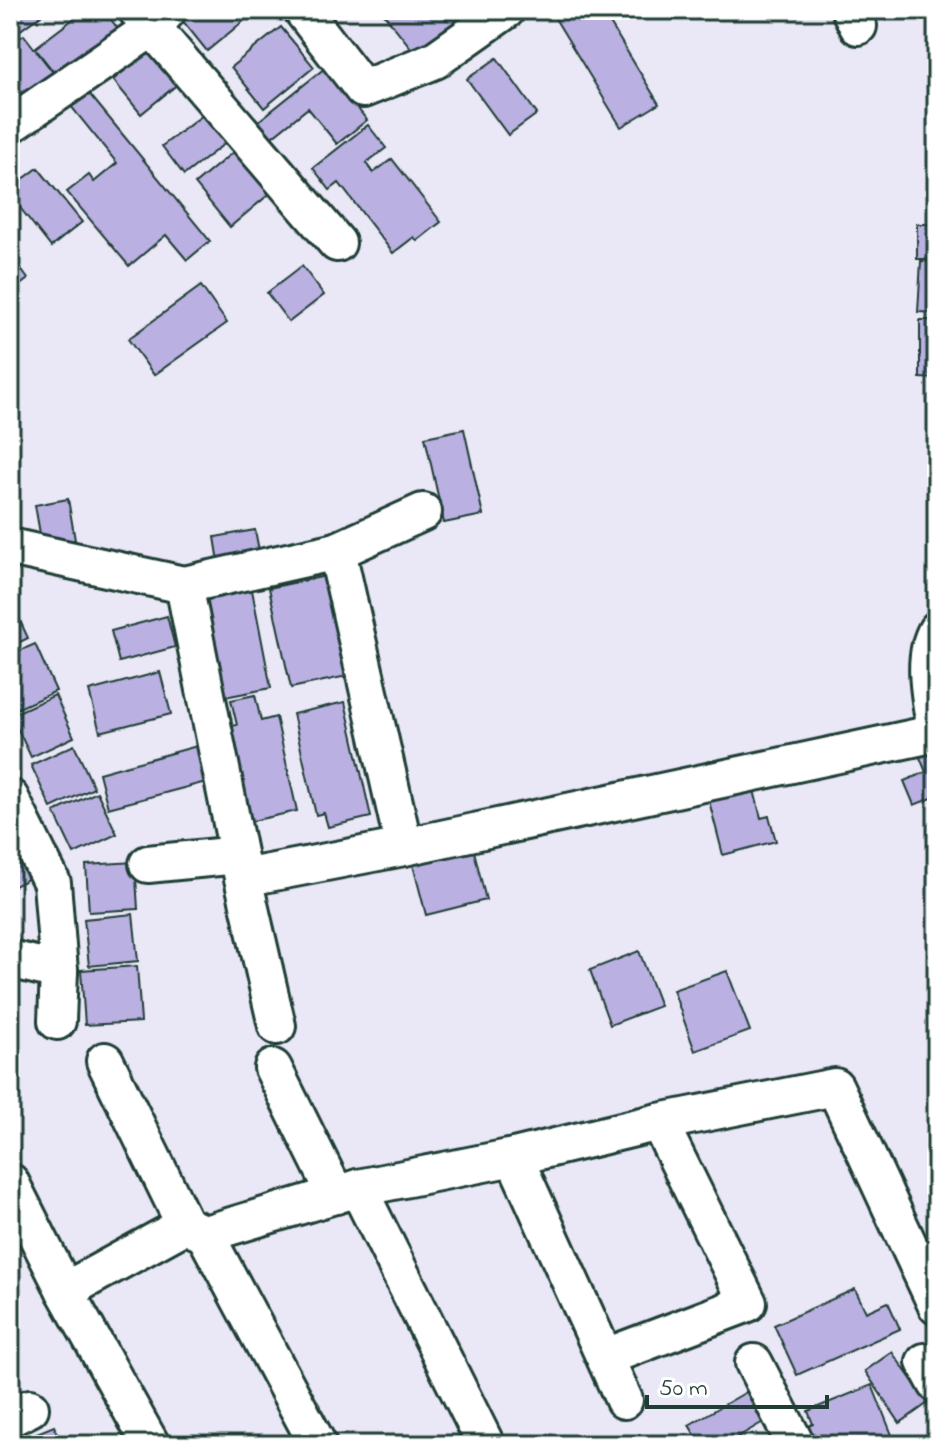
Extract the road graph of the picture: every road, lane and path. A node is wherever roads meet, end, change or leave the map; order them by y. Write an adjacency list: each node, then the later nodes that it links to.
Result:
1 (302, 10): 2 (street)
2 (506, 10)
3 (153, 16): 4 (street); 5 (street)
4 (10, 125)
5 (337, 243)
6 (423, 512): 8 (street)
7 (10, 547): 9 (street)
8 (337, 551): 9 (street); 13 (street)
9 (184, 585): 15 (street)
10 (937, 630): 11 (street)
11 (936, 733): 13 (street)
12 (10, 798): 17 (street)
13 (404, 847): 15 (street)
14 (148, 864): 15 (street)
15 (241, 867): 19 (street)
16 (10, 959): 17 (street)
17 (59, 971): 18 (street)
18 (57, 1021)
19 (277, 1026)
20 (105, 1061): 26 (street)
21 (273, 1068): 25 (street)
22 (659, 1122): 23 (street); 27 (street); 29 (street)
23 (514, 1157): 25 (street); 29 (street)
24 (10, 1182): 28 (street)
25 (347, 1191): 26 (street); 34 (street)
26 (195, 1230): 28 (street); 33 (street)
27 (932, 1284)
28 (65, 1291): 32 (street)
29 (606, 1357): 31 (street)
30 (754, 1363): 35 (street)
31 (624, 1400)
32 (151, 1445)
33 (318, 1445)
34 (486, 1445)
35 (796, 1445)

